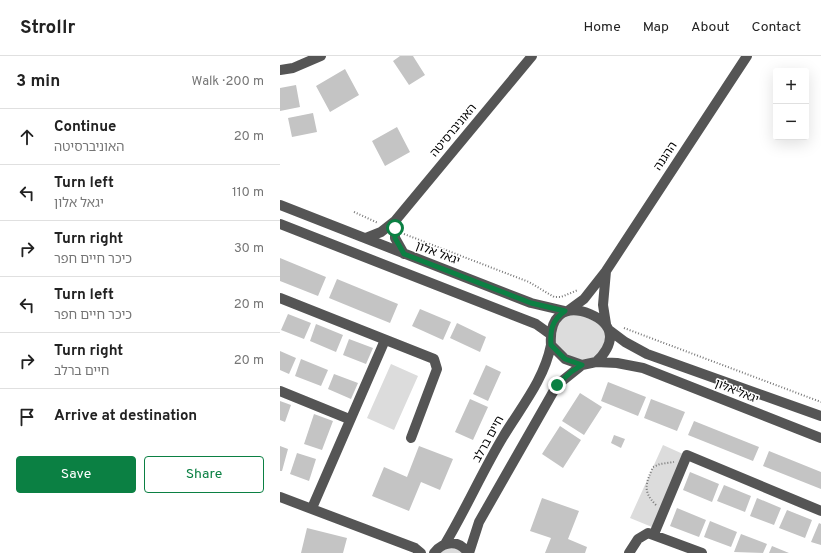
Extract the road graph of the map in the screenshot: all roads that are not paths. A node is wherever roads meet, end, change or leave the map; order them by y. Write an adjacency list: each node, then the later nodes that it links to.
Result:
1 (321, 56): 4 (street)
2 (532, 56): 6 (street, האוניברסיטה)
3 (747, 56): 10 (street, ההגנה)
4 (280, 70)
5 (280, 205): 8 (street, יגאל אלון)
6 (395, 220): 8 (street, האוניברסיטה); 9 (street)
7 (280, 224): 14 (street)
8 (366, 238): 9 (street, יגאל אלון)
9 (404, 254): 12 (street, יגאל אלון)
10 (606, 271): 12 (street, ההגנה); 13 (street, ההגנה)
11 (280, 298): 15 (street)
12 (567, 310): 13 (street); 14 (street)
13 (607, 327): 17 (street); 20 (street, יגאל אלון)
14 (550, 334): 16 (street)
15 (384, 340): 21 (street); 22 (street)
16 (551, 345): 18 (street); 28 (street, חיים ברלב)
17 (596, 362): 18 (street); 23 (street, יגאל אלון)
18 (582, 365): 30 (street)
19 (280, 391): 21 (street)
20 (821, 416)
21 (349, 419): 25 (street)
22 (411, 438)
23 (821, 438)
24 (280, 497): 25 (street)
25 (312, 508): 29 (street)
26 (821, 511): 27 (street)
27 (654, 534): 31 (street); 32 (street)
28 (439, 548): 29 (street); 30 (street)
29 (418, 551)
30 (469, 553)
31 (629, 553)
32 (702, 553)

